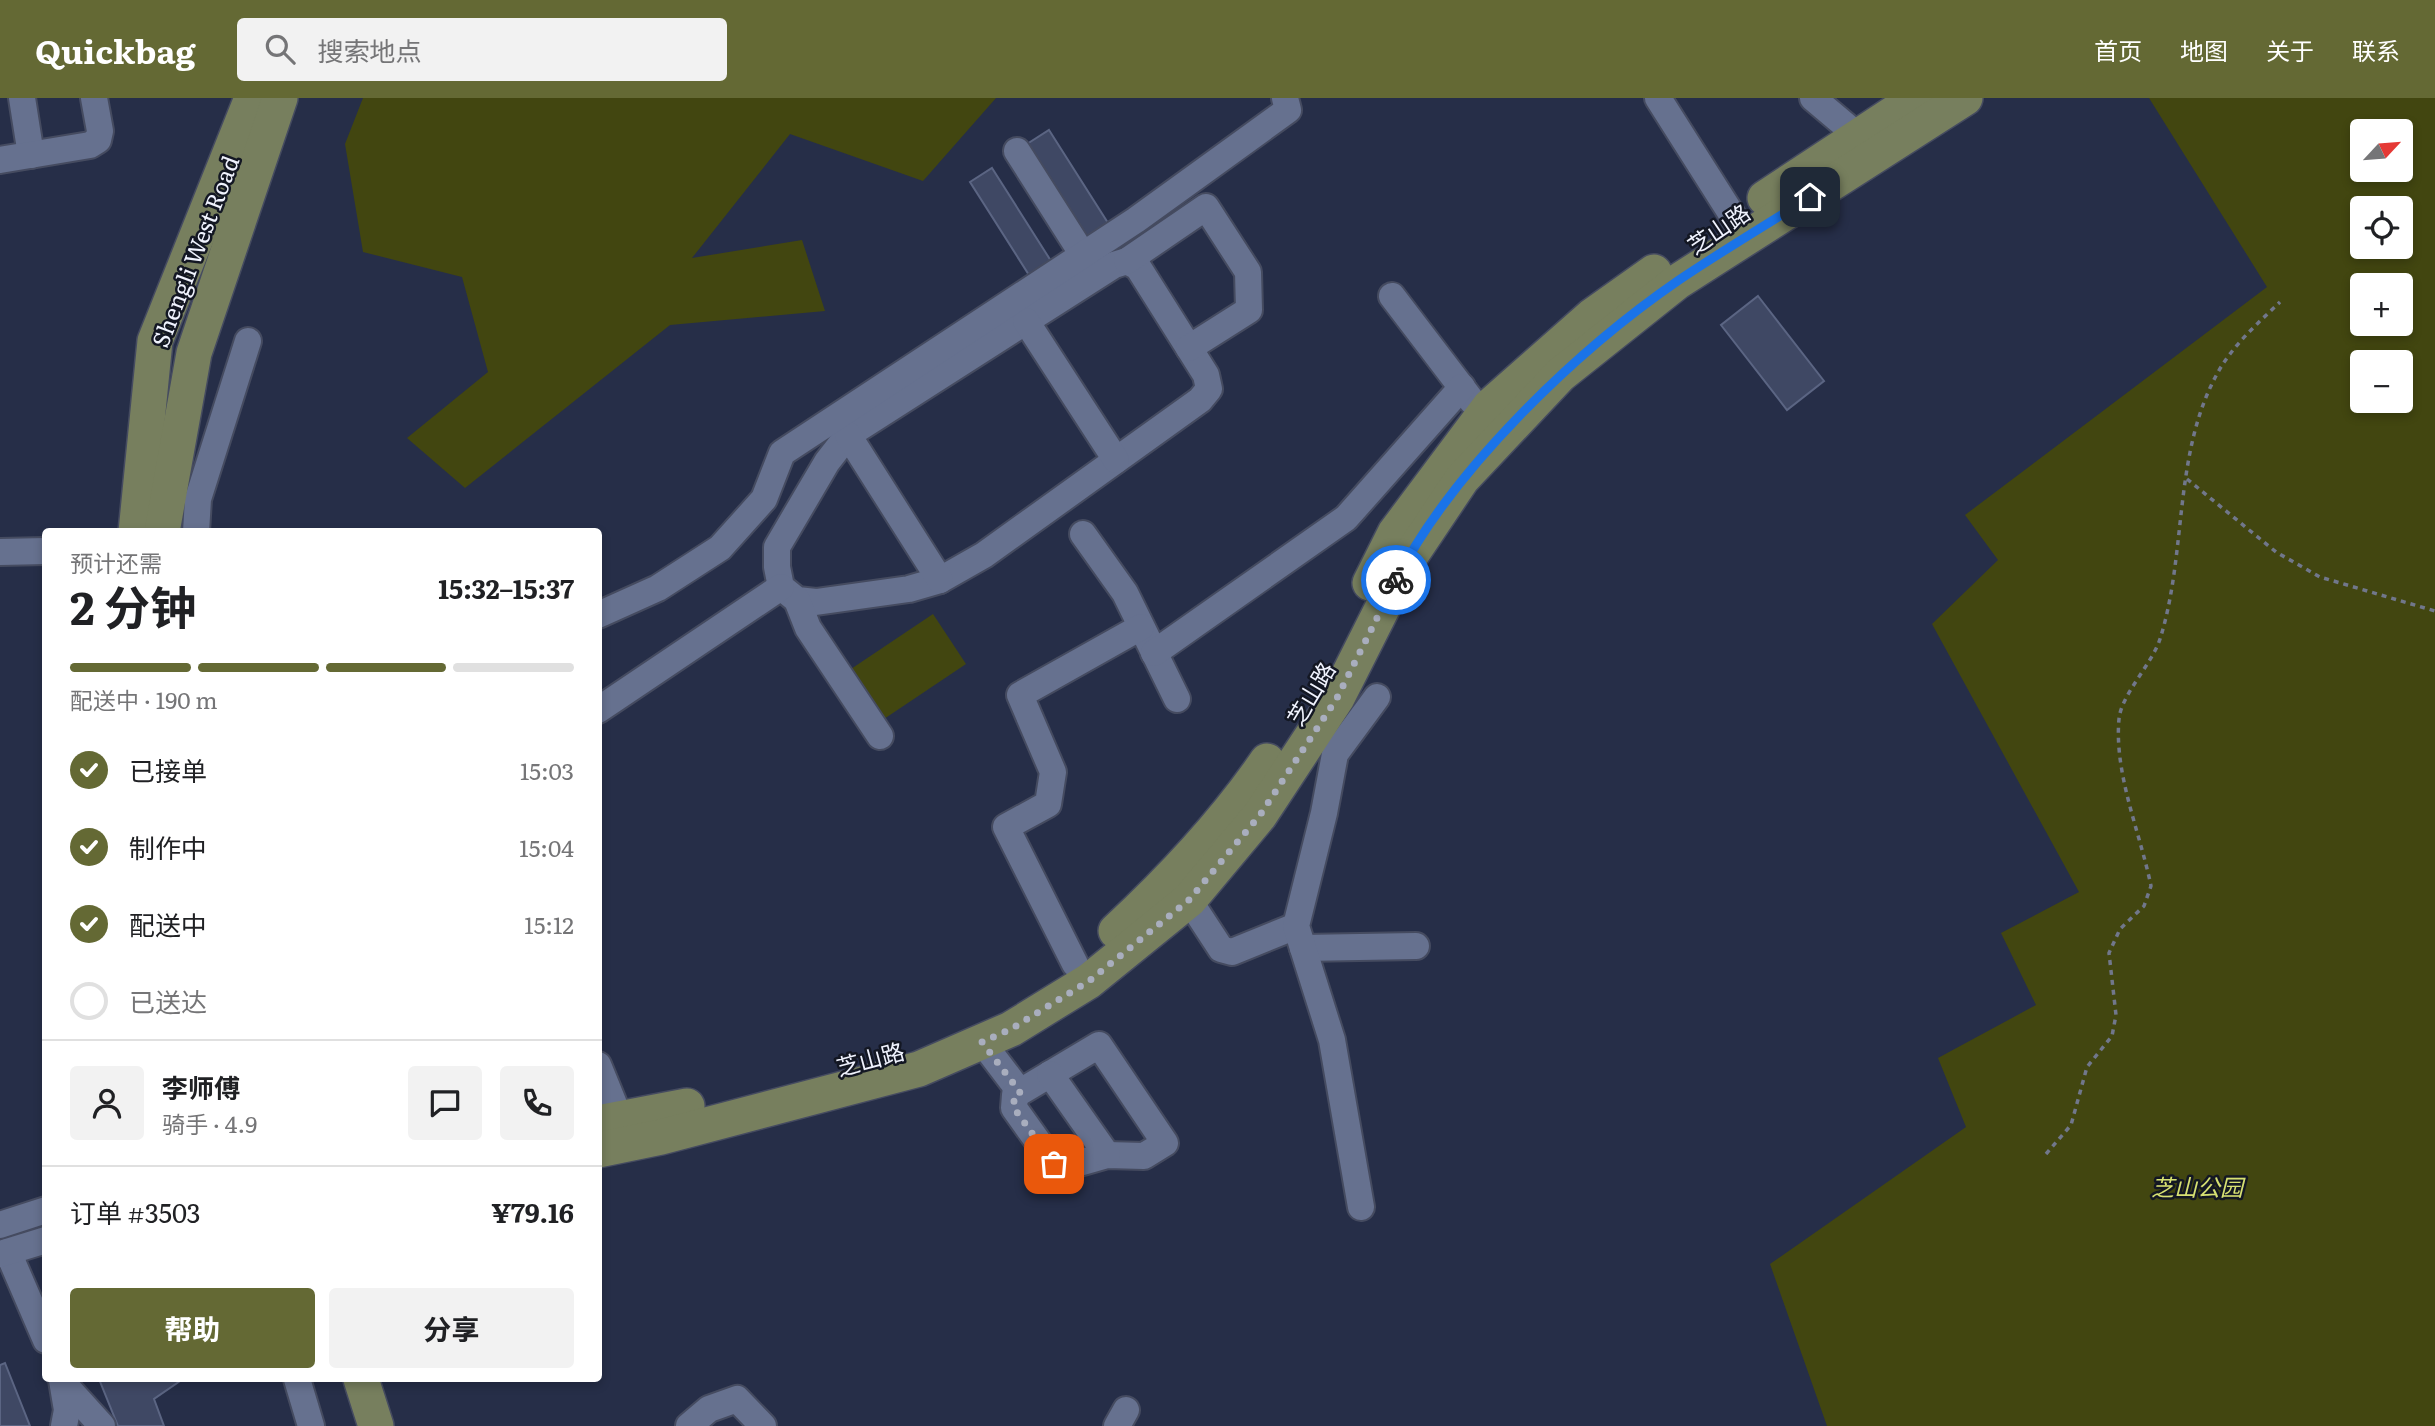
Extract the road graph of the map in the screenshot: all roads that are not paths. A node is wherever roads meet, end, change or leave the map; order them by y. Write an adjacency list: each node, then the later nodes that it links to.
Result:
1 (22, 98): 12 (street)
2 (94, 98): 12 (street)
3 (252, 98): 25 (main road, Shengli West Road)
4 (280, 98): 26 (main road)
5 (1285, 98): 15 (street)
6 (1658, 98): 14 (street)
7 (1813, 98): 10 (street)
8 (1917, 98): 10 (main road, 芝山路)
9 (1965, 98): 40 (main road)
10 (1858, 136): 14 (main road, 芝山路)
11 (1017, 151): 15 (street)
12 (31, 155): 13 (street)
13 (0, 160)
14 (1734, 218): 22 (main road, 芝山路)
15 (1083, 255): 33 (street)
16 (1127, 261): 18 (street); 20 (street); 20 (street)
17 (1392, 296): 21 (street)
18 (1026, 321): 23 (street); 24 (street)
19 (248, 341): 27 (street)
20 (1189, 348): 24 (street)
21 (1462, 387): 22 (street); 35 (street)
22 (1483, 416): 43 (main road, 芝山路)
23 (848, 435): 31 (street); 32 (street)
24 (1116, 460): 31 (street)
25 (136, 528)
26 (163, 528)
27 (196, 528)
28 (1083, 534): 34 (street)
29 (42, 551): 30 (street)
30 (0, 552)
31 (940, 580): 32 (street)
32 (789, 594): 38 (street); 39 (street)
33 (602, 612)
34 (1141, 627): 35 (street); 43 (street)
35 (1154, 653): 37 (street)
36 (1377, 696): 41 (street)
37 (1177, 699)
38 (602, 708)
39 (880, 736)
40 (1189, 900): 41 (street); 44 (main road)
41 (1299, 937): 42 (street); 51 (street)
42 (1416, 946)
43 (1075, 964): 48 (main road, 芝山路)
44 (982, 1042): 47 (street); 49 (main road)
45 (1050, 1074): 47 (street); 50 (street); 50 (street)
46 (602, 1085): 48 (street)
47 (1020, 1092): 50 (street)
48 (609, 1121)
49 (602, 1149)
50 (1107, 1155)
51 (1361, 1207)
52 (42, 1211): 53 (street)
53 (0, 1225)
54 (42, 1241): 55 (street)
55 (4, 1253): 56 (street)
56 (42, 1332)
57 (63, 1382): 61 (street); 62 (street)
58 (298, 1382): 63 (street)
59 (362, 1382): 64 (main road)
60 (384, 1382): 65 (main road)
61 (64, 1426)
62 (102, 1426)
63 (311, 1426)
64 (376, 1426)
65 (397, 1426)
66 (689, 1426): 67 (street)
67 (763, 1426)

